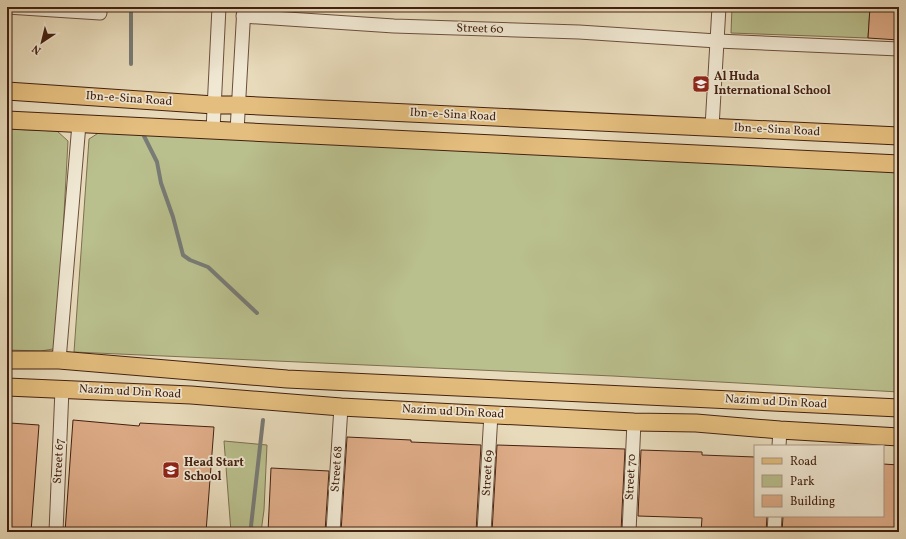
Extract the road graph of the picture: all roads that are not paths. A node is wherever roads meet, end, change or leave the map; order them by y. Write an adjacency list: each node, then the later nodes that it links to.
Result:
1 (7, 7): 5 (street)
2 (219, 7): 9 (street)
3 (719, 7): 6 (street)
4 (244, 11): 6 (street, Street 60); 10 (street)
5 (100, 13)
6 (717, 41): 7 (street, Street 60); 13 (street)
7 (899, 49)
8 (7, 91): 9 (main road, Ibn-e-Sina Road)
9 (214, 105): 10 (main road, Ibn-e-Sina Road); 14 (street)
10 (239, 105): 13 (main road, Ibn-e-Sina Road); 15 (street)
11 (7, 120): 12 (main road)
12 (79, 124): 14 (main road); 19 (street)
13 (712, 127): 16 (main road, Ibn-e-Sina Road)
14 (213, 130): 15 (main road)
15 (238, 131): 17 (main road)
16 (899, 136)
17 (899, 164)
18 (7, 360): 19 (main road, Nazim ud Din Road)
19 (60, 360): 20 (main road, Nazim ud Din Road)
20 (287, 378): 23 (main road); 25 (main road, Nazim ud Din Road)
21 (7, 386): 22 (main road, Nazim ud Din Road)
22 (62, 389): 23 (main road, Nazim ud Din Road); 31 (street, Street 67)
23 (286, 403): 24 (main road, Nazim ud Din Road)
24 (341, 407): 26 (main road, Nazim ud Din Road); 32 (street, Street 68)
25 (899, 408)
26 (491, 414): 27 (main road, Nazim ud Din Road); 33 (street, Street 69)
27 (634, 422): 29 (main road, Nazim ud Din Road); 34 (street, Street 70)
28 (899, 437): 29 (main road, Nazim ud Din Road)
29 (780, 438)
30 (775, 517): 35 (street)
31 (56, 532)
32 (333, 532)
33 (484, 532)
34 (629, 532)
35 (774, 532)

